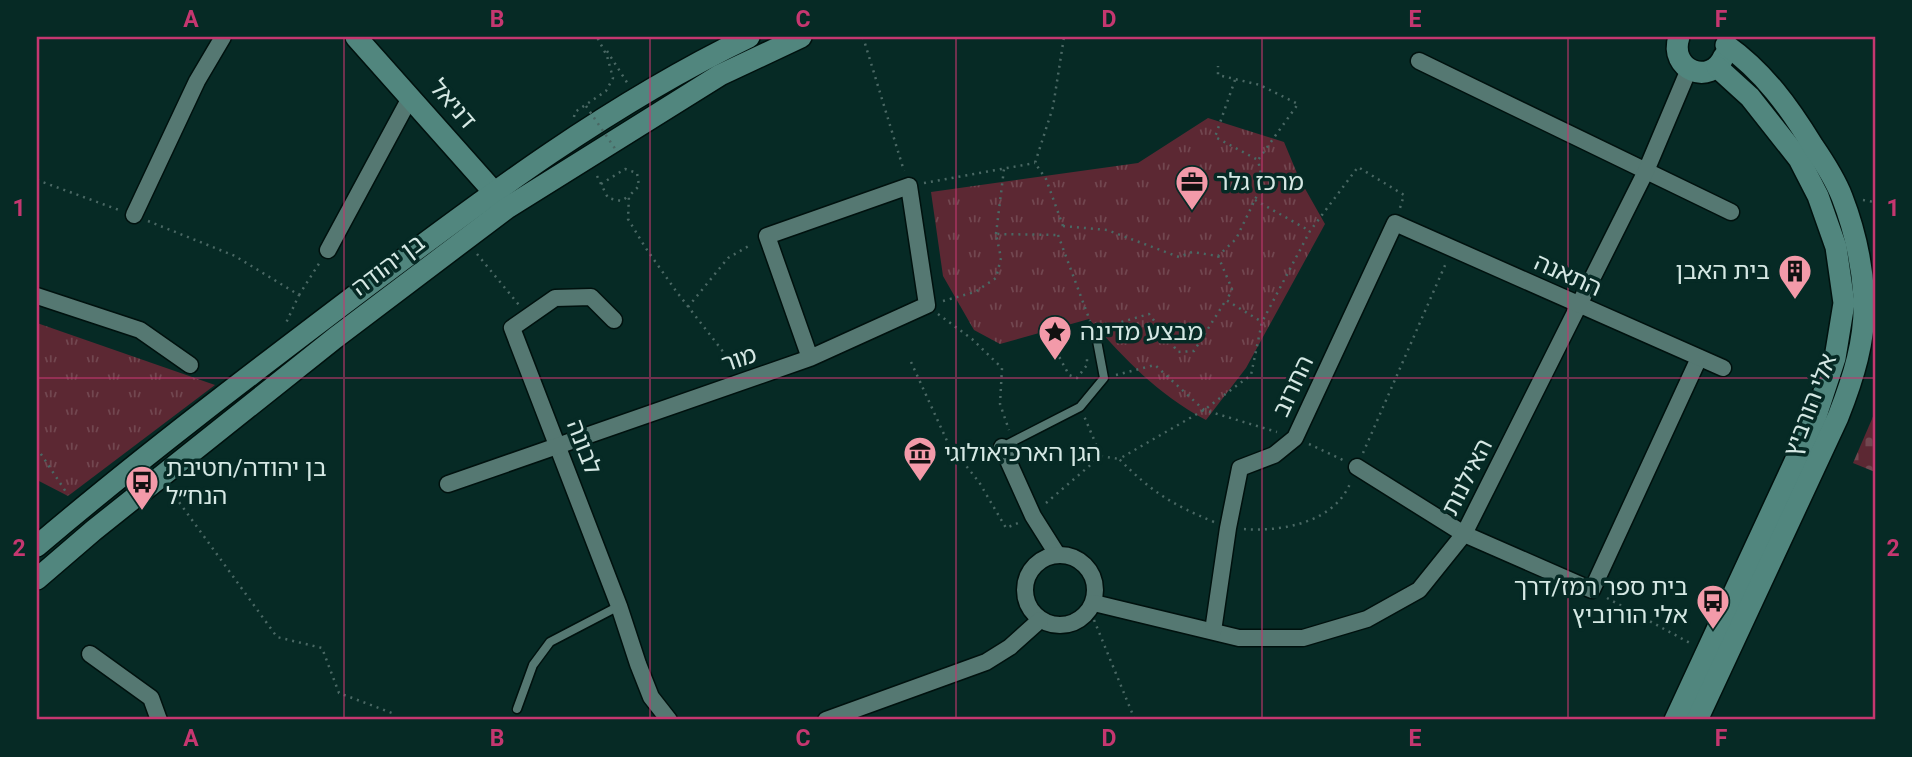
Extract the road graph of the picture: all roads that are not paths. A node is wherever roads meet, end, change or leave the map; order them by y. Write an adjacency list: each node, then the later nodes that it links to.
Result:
1 (223, 37): 15 (street)
2 (356, 37): 10 (street, דניאל)
3 (749, 37): 12 (street, בן יהודה)
4 (802, 37): 13 (street, בן יהודה)
5 (1678, 37): 9 (street)
6 (1725, 41): 8 (street); 18 (street, אלי הורביץ)
7 (1419, 61): 11 (street)
8 (1717, 67): 9 (street); 46 (street, אלי הורביץ)
9 (1689, 69): 11 (street, האילנות)
10 (411, 96): 12 (street, דניאל); 17 (street)
11 (1646, 171): 14 (street); 20 (street, האילנות)
12 (494, 191): 13 (street, דניאל); 32 (street, בן יהודה)
13 (507, 208): 34 (street, בן יהודה)
14 (1731, 212)
15 (134, 215)
16 (1395, 223): 20 (street, התאנה); 38 (street, החרוב)
17 (328, 250)
18 (1869, 294): 47 (street, אלי הורביץ)
19 (37, 296): 25 (street)
20 (1579, 305): 24 (street, התאנה); 31 (street, האילנות)
21 (614, 320): 27 (street, לבונה)
22 (1095, 330): 28 (lane)
23 (810, 358): 23 (street, מור); 27 (street, מור)
24 (1699, 358): 26 (street, התאנה); 31 (street)
25 (190, 365)
26 (1723, 369)
27 (559, 445): 30 (street, מור); 35 (street, לבונה)
28 (1002, 447): 33 (street)
29 (1357, 467): 31 (street)
30 (448, 484)
31 (1464, 534): 38 (street, האילנות)
32 (37, 546)
33 (1057, 554): 36 (street); 37 (street)
34 (37, 579)
35 (620, 606): 40 (street, לבונה); 41 (lane)
36 (1092, 606): 37 (street); 38 (street, האילנות)
37 (1040, 620): 45 (street)
38 (1213, 632)
39 (90, 654): 42 (street)
40 (651, 697): 43 (street, לבונה); 44 (street, לבונה)
41 (517, 709)
42 (159, 720)
43 (652, 720)
44 (669, 720)
45 (826, 720)
46 (1675, 720)
47 (1697, 720)

